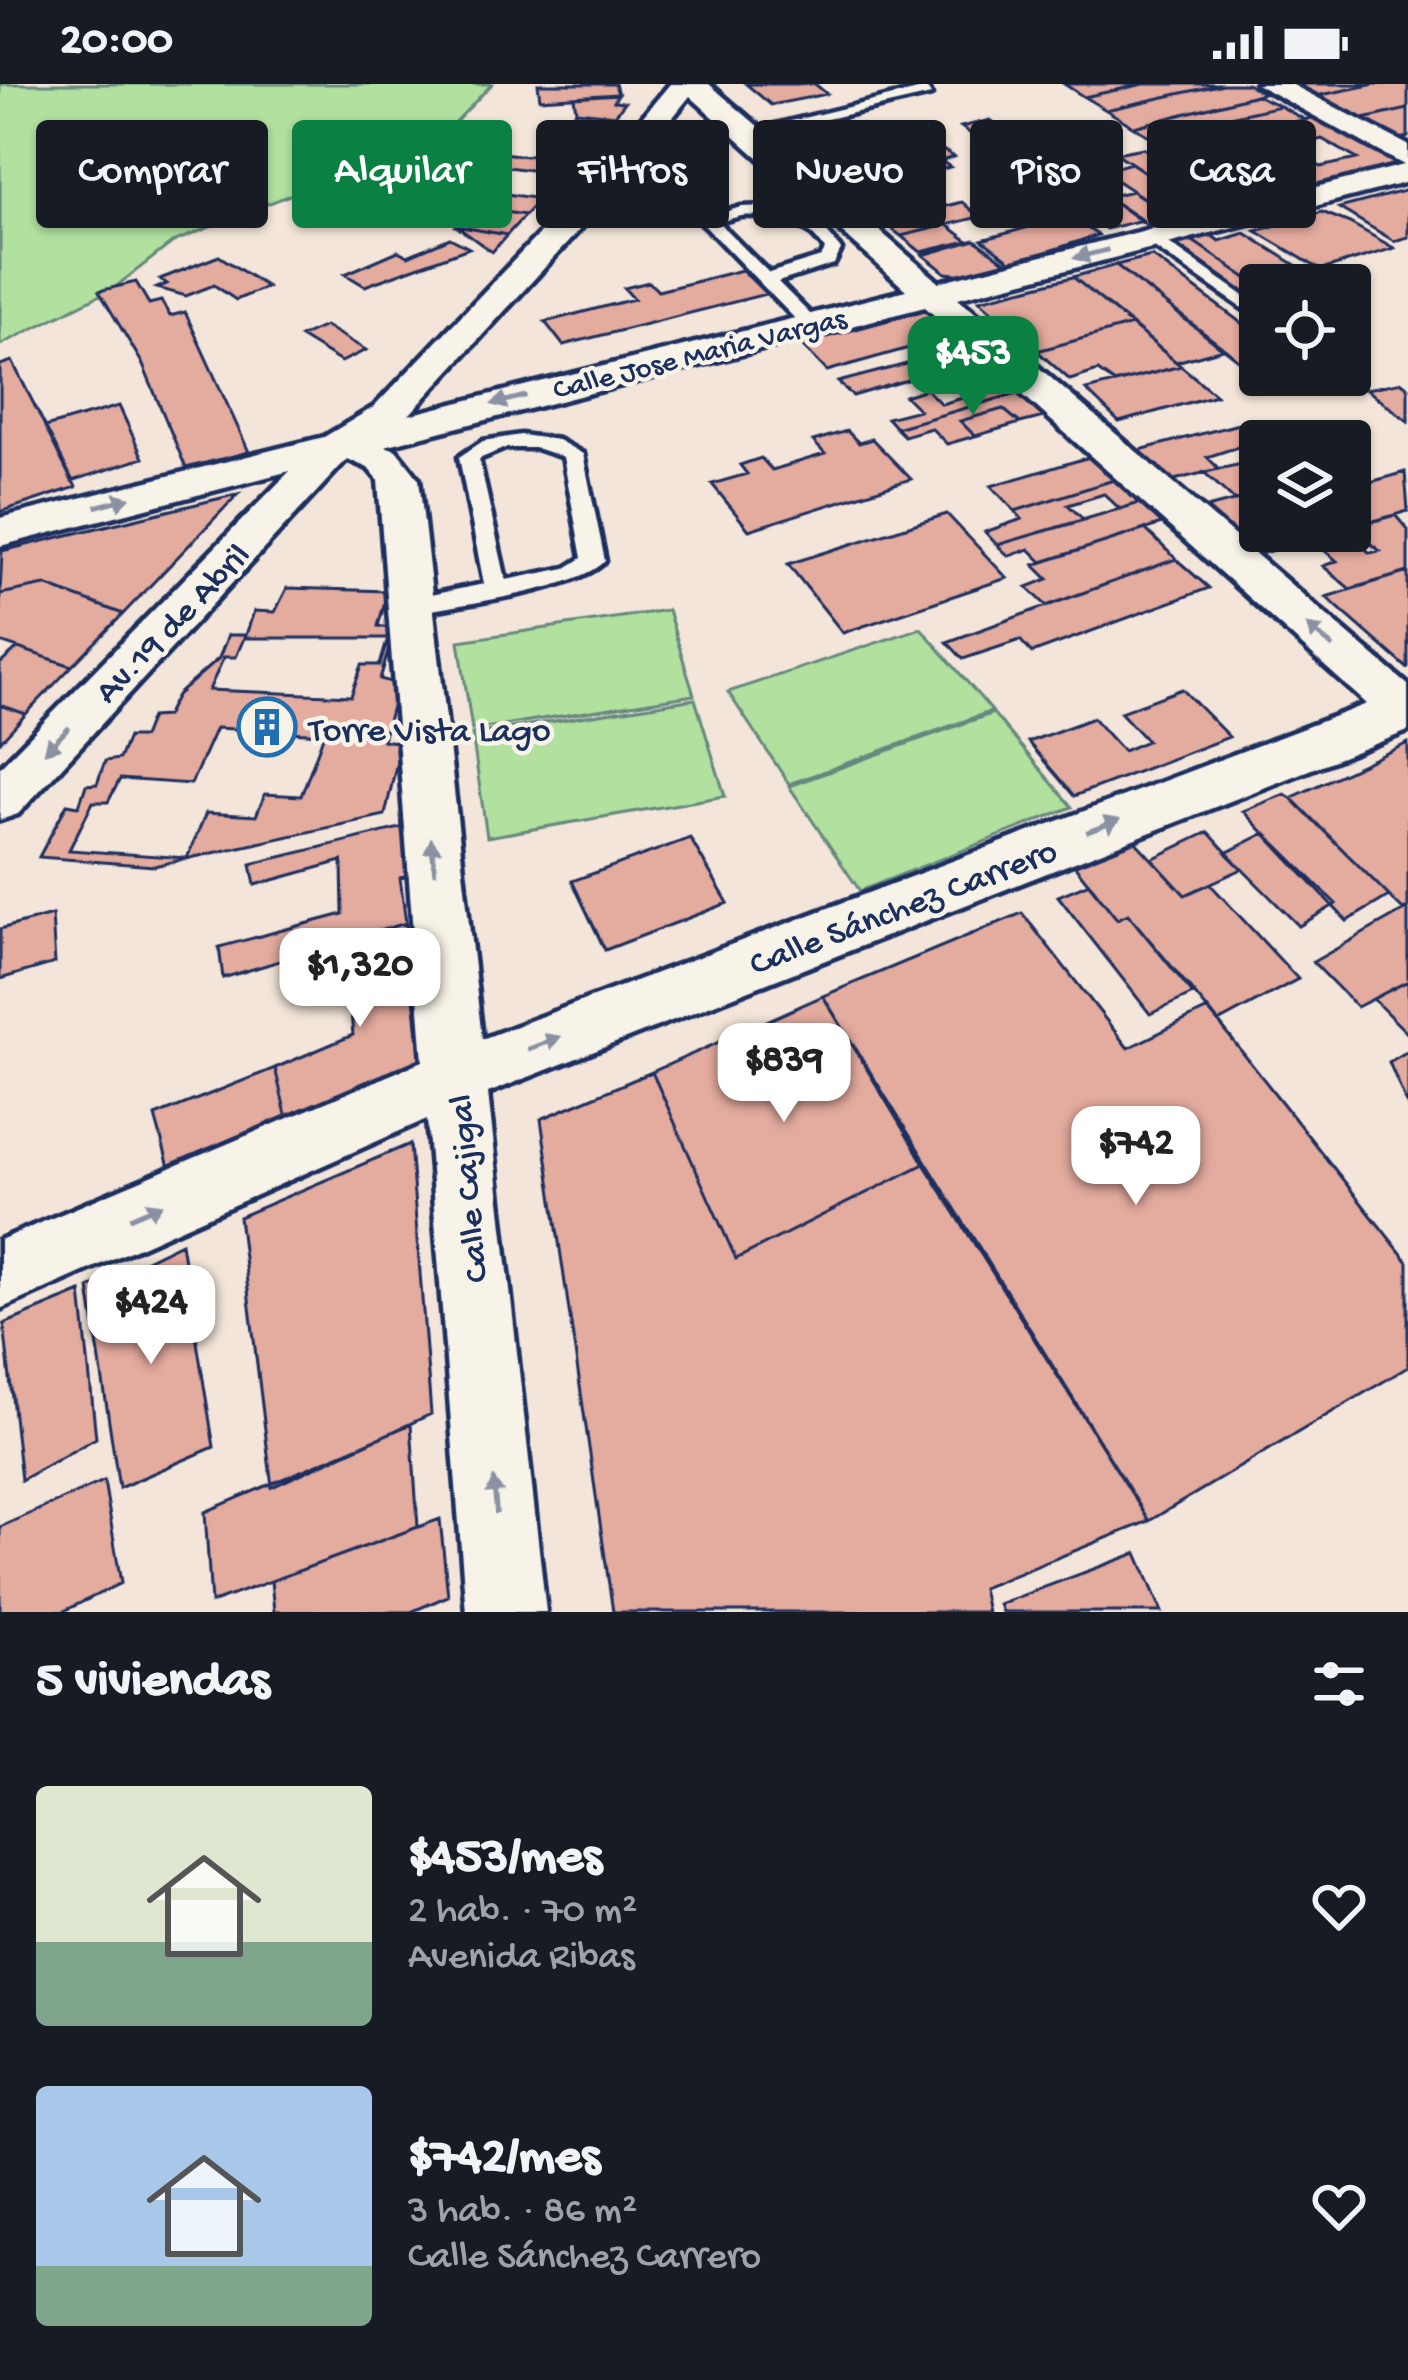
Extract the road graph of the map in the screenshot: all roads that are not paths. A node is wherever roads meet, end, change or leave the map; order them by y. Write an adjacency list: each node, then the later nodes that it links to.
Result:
1 (652, 84): 13 (street)
2 (689, 84): 5 (street); 13 (street)
3 (1270, 84): 6 (street)
4 (926, 92): 5 (lane)
5 (749, 133): 10 (street)
6 (1408, 157)
7 (1408, 173): 8 (street, Calle Jose Maria Vargas)
8 (1153, 239): 10 (street, Calle Jose Maria Vargas, one-way to 10); 11 (lane)
9 (769, 279): 9 (lane); 12 (lane)
10 (932, 293): 12 (street, Calle Jose Maria Vargas); 17 (street, one-way to 10)
11 (1239, 300)
12 (810, 324): 13 (street, Calle Jose Maria Vargas, one-way to 13)
13 (340, 442): 14 (street, Calle Jose Maria Vargas, one-way to 13); 16 (street, Calle Cajigal); 18 (street, Av.19 de Abril, one-way to 18)
14 (0, 532)
15 (496, 586): 15 (lane); 16 (lane)
16 (409, 606): 19 (street, Calle Cajigal, one-way to 16)
17 (1406, 710): 19 (street, Calle Sánchez Carrero, one-way to 17)
18 (0, 800)
19 (454, 1077): 20 (street, Calle Sánchez Carrero, one-way to 19); 21 (street, Calle Cajigal, one-way to 19)
20 (0, 1275)
21 (506, 1612)

